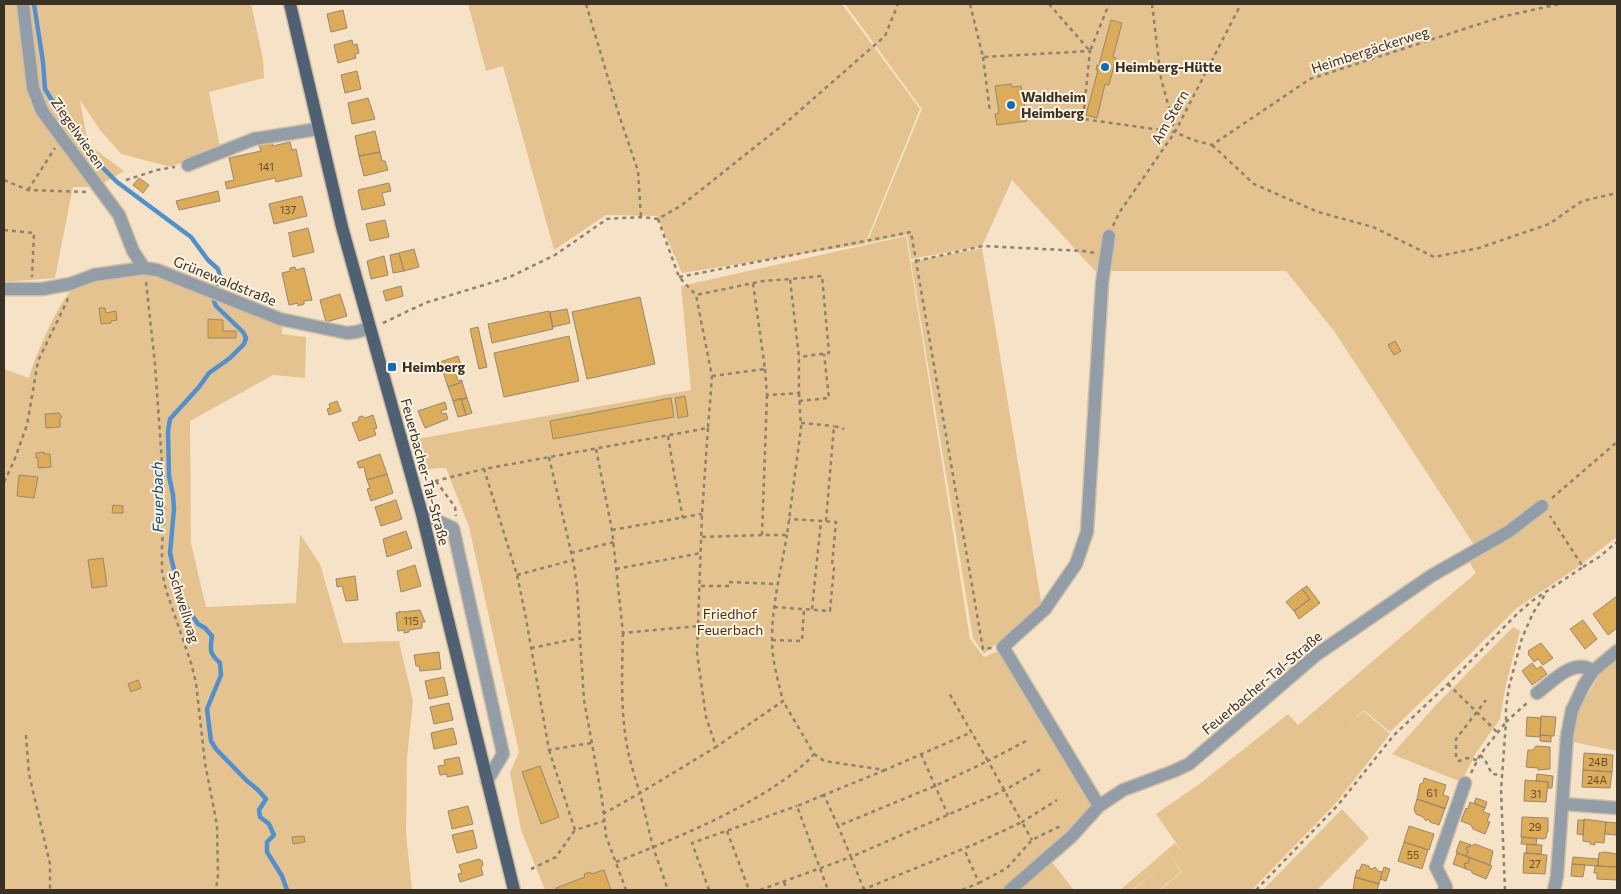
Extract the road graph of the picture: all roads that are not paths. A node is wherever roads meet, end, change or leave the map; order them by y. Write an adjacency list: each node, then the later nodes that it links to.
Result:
1 (23, 4): 6 (street, Ziegelwiesen)
2 (290, 4): 3 (main road, Feuerbacher-Tal-Straße)
3 (318, 128): 4 (street); 8 (main road, Feuerbacher-Tal-Straße)
4 (188, 165)
5 (1109, 236): 17 (street)
6 (144, 268): 7 (street, Grünewaldstraße); 8 (street, Grünewaldstraße)
7 (4, 289)
8 (370, 328): 10 (main road, Feuerbacher-Tal-Straße)
9 (1542, 506): 17 (street, Feuerbacher-Tal-Straße)
10 (422, 514): 14 (main road, Feuerbacher-Tal-Straße); 14 (street)
11 (1617, 651): 12 (street)
12 (1593, 671): 13 (street); 16 (street)
13 (1537, 693)
14 (487, 781): 19 (main road, Feuerbacher-Tal-Straße)
15 (1465, 783): 21 (street)
16 (1563, 804): 18 (street); 22 (street)
17 (1099, 806): 20 (street, Feuerbacher-Tal-Straße)
18 (1617, 808)
19 (514, 890)
20 (1010, 890)
21 (1444, 890)
22 (1554, 890)

